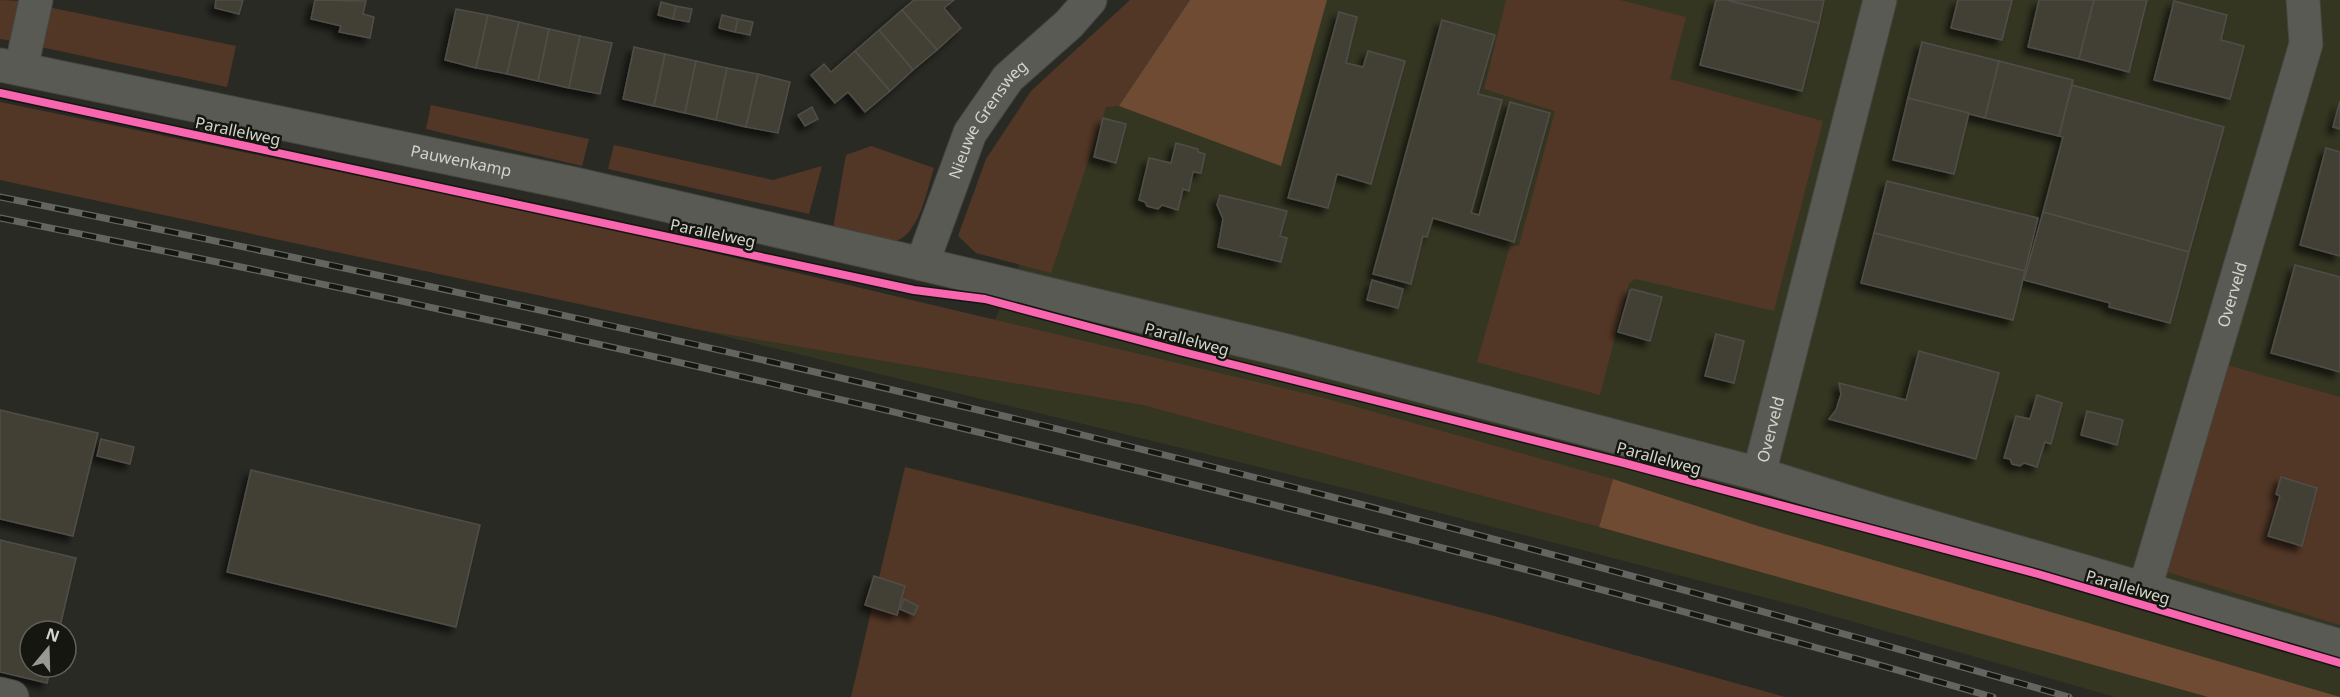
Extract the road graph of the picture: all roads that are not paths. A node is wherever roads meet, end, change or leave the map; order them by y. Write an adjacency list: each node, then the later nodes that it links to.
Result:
1 (36, 0): 5 (street)
2 (1090, 0): 6 (street, Nieuwe Grensweg)
3 (1881, 0): 7 (street, Overveld)
4 (2302, 0): 8 (street, Overveld)
5 (10, 67): 6 (street, Pauwenkamp)
6 (922, 264): 7 (street, Parallelweg)
7 (1759, 474): 8 (street, Parallelweg)
8 (2145, 588): 9 (street, Parallelweg)
9 (2340, 646)
10 (0, 694): 11 (street)
11 (12, 697)

